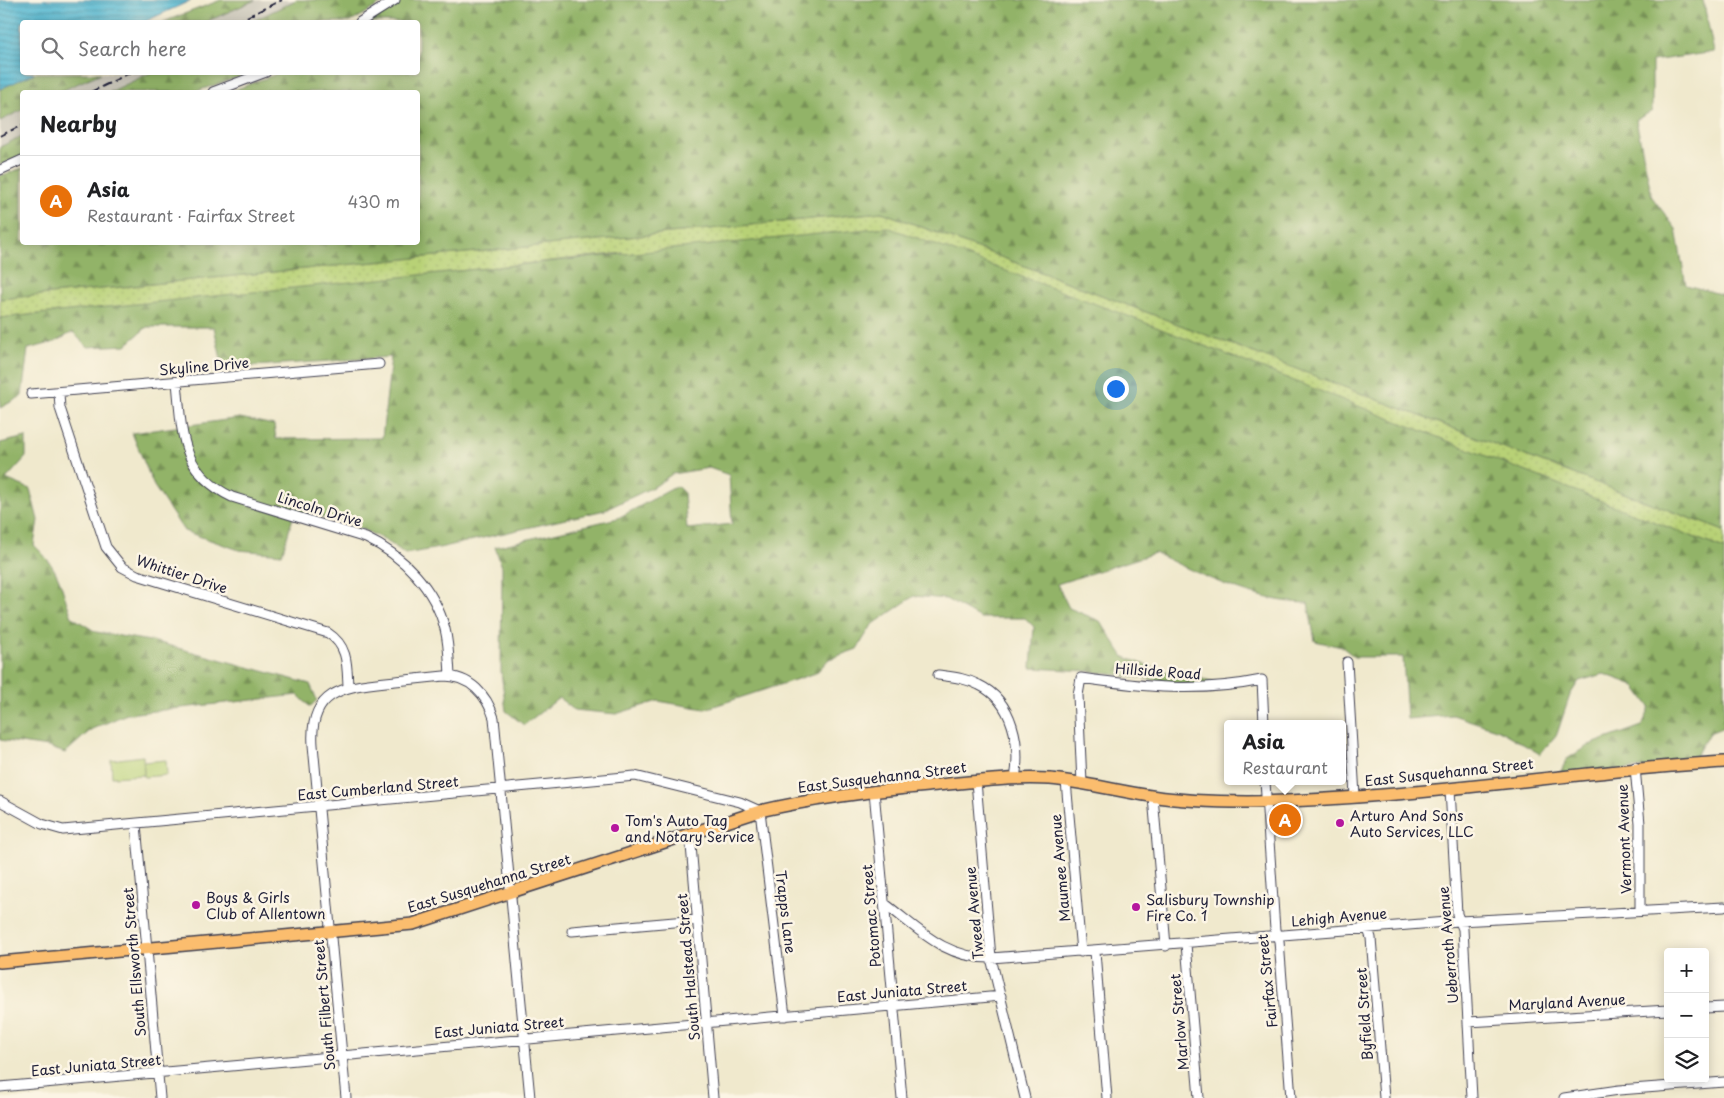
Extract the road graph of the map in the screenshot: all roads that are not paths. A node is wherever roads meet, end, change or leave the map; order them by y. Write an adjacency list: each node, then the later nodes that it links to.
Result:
1 (394, 0): 2 (street)
2 (363, 20)
3 (258, 75): 4 (street)
4 (218, 90)
5 (20, 161): 6 (street)
6 (0, 170)
7 (379, 364): 8 (street, Skyline Drive)
8 (177, 382): 9 (street, Skyline Drive); 13 (street, Lincoln Drive)
9 (59, 393): 10 (street, Skyline Drive); 14 (street, Whittier Drive)
10 (31, 394)
11 (1347, 662): 26 (street)
12 (938, 675): 18 (street)
13 (450, 676): 14 (street); 24 (street)
14 (348, 687): 30 (street, South Filbert Street)
15 (1264, 720): 21 (street, Hillside Road)
16 (1724, 762): 17 (main road, East Susquehanna Street)
17 (1635, 767): 23 (main road, East Susquehanna Street); 37 (street, Vermont Avenue)
18 (1015, 778): 19 (main road, East Susquehanna Street); 20 (main road, East Susquehanna Street)
19 (976, 781): 25 (main road, East Susquehanna Street); 49 (street, Tweed Avenue)
20 (1066, 781): 21 (main road, East Susquehanna Street); 47 (street, Maumee Avenue)
21 (1082, 784): 27 (main road, East Susquehanna Street)
22 (1265, 785): 29 (street, Fairfax Street)
23 (1450, 789): 26 (main road, East Susquehanna Street); 39 (street, Ueberroth Avenue)
24 (502, 790): 30 (street, East Cumberland Street); 31 (street, East Cumberland Street); 34 (street)
25 (874, 791): 31 (main road, East Susquehanna Street); 35 (street, Potomac Street)
26 (1355, 796): 29 (main road, East Susquehanna Street)
27 (1153, 797): 29 (main road, East Susquehanna Street); 45 (street)
28 (0, 801): 32 (street, East Cumberland Street)
29 (1266, 801): 43 (street, Fairfax Street)
30 (318, 807): 32 (street, East Cumberland Street); 41 (street, South Filbert Street)
31 (760, 811): 33 (main road, East Susquehanna Street); 56 (street, Trapps Lane)
32 (136, 824): 46 (street, South Ellsworth Street)
33 (690, 834): 34 (main road, East Susquehanna Street); 38 (street, South Halstead Street)
34 (512, 892): 41 (main road, East Susquehanna Street); 59 (street)
35 (884, 903): 49 (street, Lehigh Avenue); 52 (street, Potomac Street)
36 (1724, 907): 37 (street, Lehigh Avenue)
37 (1640, 911): 39 (street, Lehigh Avenue)
38 (697, 920): 42 (street); 57 (street, South Halstead Street)
39 (1459, 921): 40 (street, Lehigh Avenue); 58 (street, Ueberroth Avenue)
40 (1368, 929): 43 (street, Lehigh Avenue); 73 (street, Byfield Street)
41 (331, 931): 46 (main road, East Susquehanna Street); 60 (street, South Filbert Street)
42 (572, 931)
43 (1277, 936): 44 (street, Lehigh Avenue); 72 (street, Fairfax Street)
44 (1186, 944): 45 (street, Lehigh Avenue); 71 (street, Marlow Street)
45 (1166, 946): 48 (street, Lehigh Avenue)
46 (147, 948): 50 (main road, East Susquehanna Street); 61 (street, South Ellsworth Street)
47 (1081, 952): 48 (street, Lehigh Avenue); 49 (street, Lehigh Avenue)
48 (1095, 952): 70 (street)
49 (991, 958): 51 (street, Tweed Avenue)
50 (0, 962)
51 (1001, 996): 52 (street, East Juniata Street); 69 (street, Tweed Avenue)
52 (893, 1006): 56 (street, East Juniata Street); 68 (street, Potomac Street)
53 (1724, 1007): 54 (street)
54 (1709, 1008)
55 (1664, 1010): 58 (street, Maryland Avenue)
56 (785, 1016): 57 (street, East Juniata Street)
57 (707, 1022): 59 (street, East Juniata Street); 67 (street, South Halstead Street)
58 (1468, 1022): 74 (street, Ueberroth Avenue)
59 (524, 1039): 60 (street, East Juniata Street); 66 (street)
60 (342, 1056): 61 (street, East Juniata Street); 65 (street, South Filbert Street)
61 (158, 1073): 63 (street, East Juniata Street); 64 (street, South Ellsworth Street)
62 (1724, 1082): 75 (street)
63 (0, 1087)
64 (160, 1098)
65 (346, 1098)
66 (530, 1098)
67 (713, 1098)
68 (902, 1098)
69 (1025, 1098)
70 (1107, 1098)
71 (1200, 1098)
72 (1291, 1098)
73 (1384, 1098)
74 (1472, 1098)
75 (1564, 1098)

